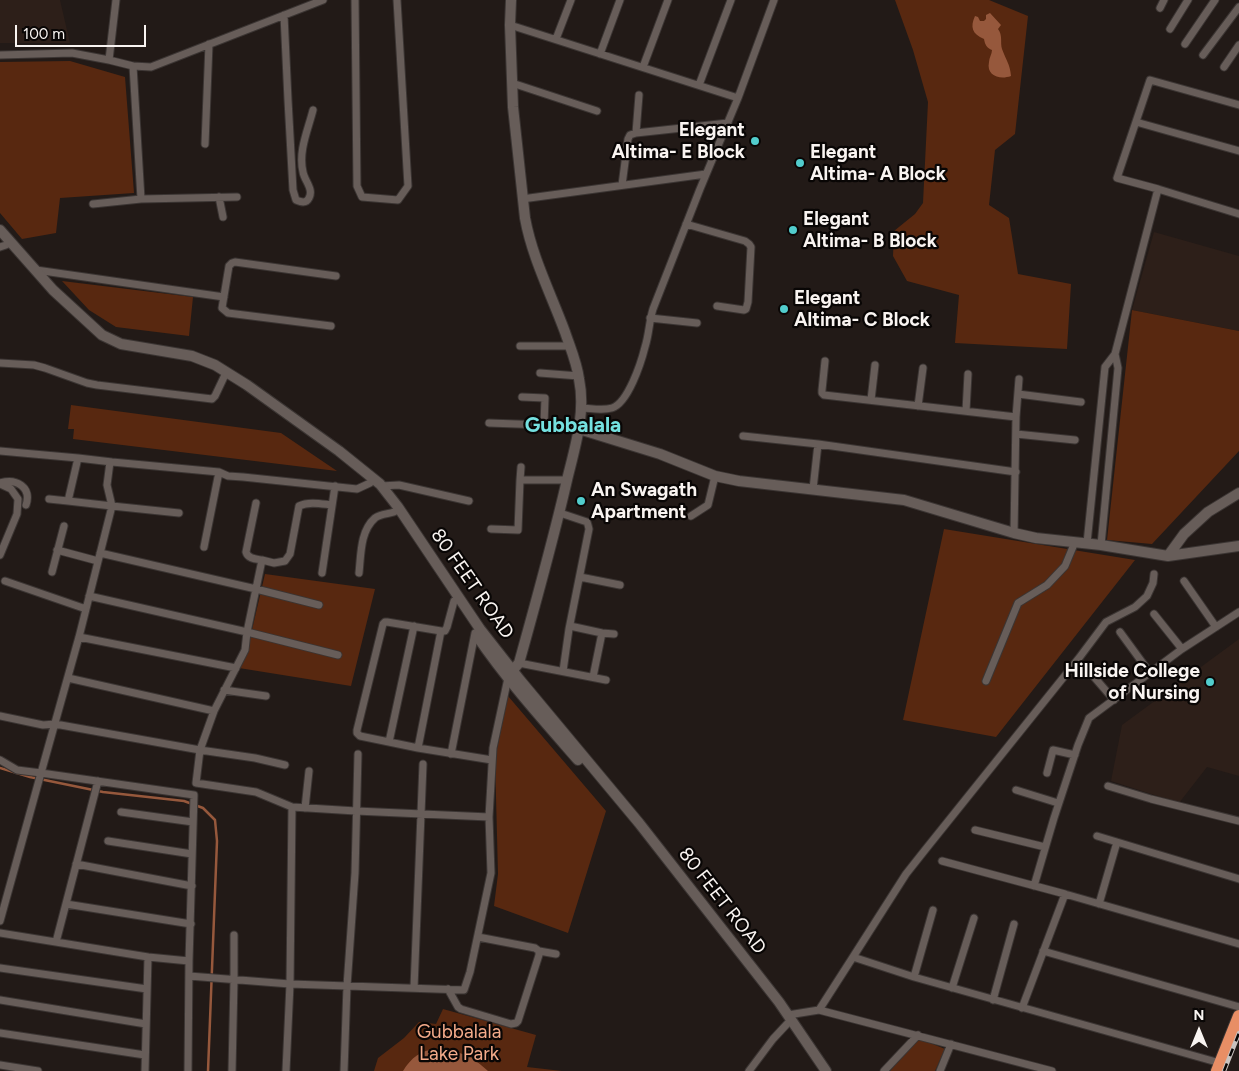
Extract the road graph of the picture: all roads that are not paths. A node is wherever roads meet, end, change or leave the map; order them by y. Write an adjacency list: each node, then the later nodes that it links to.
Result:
1 (116, 0): 26 (street)
2 (323, 0): 16 (street)
3 (355, 0): 4 (street)
4 (397, 0)
5 (511, 0): 17 (main road)
6 (571, 0): 19 (street)
7 (620, 0): 24 (street)
8 (668, 0): 28 (street)
9 (731, 0): 31 (street)
10 (774, 0): 33 (street)
11 (1164, 0): 15 (street)
12 (1188, 0): 18 (street)
13 (1215, 0): 21 (street)
14 (1239, 6): 25 (street)
15 (1160, 8)
16 (284, 15): 20 (street); 35 (street)
17 (510, 24): 19 (street); 30 (main road)
18 (1170, 29)
19 (556, 39): 24 (street)
20 (209, 44): 27 (street); 40 (street)
21 (1185, 44)
22 (1239, 45): 29 (street)
23 (0, 54): 26 (street)
24 (600, 54): 28 (street)
25 (1203, 55)
26 (109, 60): 27 (street)
27 (133, 66): 47 (street)
28 (643, 67): 31 (street)
29 (1224, 67)
30 (512, 83): 36 (street); 48 (main road)
31 (699, 85): 33 (street)
32 (639, 95): 39 (street)
33 (738, 98): 38 (street)
34 (1239, 105): 37 (street)
35 (313, 110)
36 (597, 111)
37 (1136, 122): 41 (street); 44 (street)
38 (728, 123): 39 (street); 42 (street)
39 (636, 133): 43 (street)
40 (205, 144)
41 (1239, 151)
42 (706, 174): 43 (street); 52 (street)
43 (622, 185): 48 (street)
44 (1158, 189): 50 (street); 64 (street)
45 (237, 197): 46 (street)
46 (219, 198): 47 (street); 51 (street)
47 (141, 199): 49 (street)
48 (522, 199): 63 (main road)
49 (93, 204)
50 (1239, 214)
51 (223, 217)
52 (686, 224): 58 (street); 59 (street)
53 (0, 230): 55 (main road, 80 FEET ROAD)
54 (2, 244): 72 (main road, 80 FEET ROAD)
55 (35, 270): 57 (street); 98 (main road, 80 FEET ROAD)
56 (336, 276): 57 (street)
57 (224, 297): 61 (street)
58 (717, 306)
59 (650, 318): 60 (street); 79 (street)
60 (697, 323)
61 (330, 326)
62 (520, 346): 63 (street)
63 (570, 346): 71 (main road)
64 (1115, 354): 118 (street); 119 (street)
65 (825, 361): 76 (street)
66 (0, 363): 72 (street)
67 (875, 365): 76 (street)
68 (923, 368): 78 (street)
69 (540, 373): 71 (street)
70 (968, 374): 80 (street)
71 (579, 376): 79 (main road)
72 (224, 378): 98 (main road, 80 FEET ROAD)
73 (1019, 379): 74 (street)
74 (1018, 394): 77 (street); 81 (street)
75 (522, 397): 83 (street)
76 (871, 400): 78 (street)
77 (1081, 402)
78 (918, 406): 80 (street)
79 (580, 408): 84 (main road)
80 (966, 412): 81 (street)
81 (1016, 417): 85 (street)
82 (489, 423): 83 (street)
83 (544, 425): 84 (street)
84 (579, 429): 95 (main road); 97 (main road)
85 (1016, 434): 87 (street); 94 (street)
86 (742, 436): 88 (street)
87 (1075, 440)
88 (818, 444): 94 (street); 101 (street)
89 (0, 451): 90 (street)
90 (78, 458): 91 (street); 104 (street)
91 (110, 462): 93 (street); 109 (street)
92 (521, 467): 96 (street)
93 (219, 472): 100 (street); 121 (street)
94 (1016, 472): 116 (street)
95 (715, 476): 101 (main road); 113 (street)
96 (520, 480): 97 (street); 115 (street)
97 (567, 480): 112 (main road)
98 (375, 483): 100 (street); 105 (street); 110 (main road, 80 FEET ROAD); 155 (main road, 80 FEET ROAD)
99 (0, 484): 107 (street); 123 (street)
100 (335, 486): 108 (street)
101 (813, 489): 116 (main road)
102 (1239, 493): 124 (main road)
103 (49, 499): 104 (street)
104 (68, 500): 109 (street)
105 (469, 501)
106 (256, 503): 126 (street)
107 (26, 505)
108 (332, 505): 126 (street); 128 (street)
109 (112, 506): 111 (street); 125 (street)
110 (394, 512): 129 (street); 137 (main road, 80 FEET ROAD)
111 (179, 513)
112 (560, 513): 131 (street); 155 (main road)
113 (691, 516)
114 (64, 526): 122 (street)
115 (491, 529)
116 (1014, 532): 117 (main road)
117 (1075, 542): 118 (main road); 162 (street)
118 (1086, 543): 119 (main road)
119 (1101, 545): 124 (main road)
120 (1239, 546): 124 (main road)
121 (204, 547)
122 (57, 550): 125 (street); 127 (street)
123 (0, 554)
124 (1168, 556)
125 (99, 557): 135 (street); 136 (street)
126 (262, 560): 135 (street)
127 (52, 572)
128 (322, 573)
129 (359, 573)
130 (1154, 574): 226 (street)
131 (580, 577): 134 (street); 143 (street)
132 (5, 581): 139 (street)
133 (1184, 581): 144 (street)
134 (620, 585)
135 (256, 589): 138 (street); 146 (street)
136 (89, 596): 139 (street); 146 (street)
137 (454, 601): 145 (street); 147 (main road, 80 FEET ROAD)
138 (320, 605)
139 (86, 609): 151 (street)
140 (1239, 612): 144 (street)
141 (1154, 614): 152 (street)
142 (414, 626): 145 (street); 169 (street); 169 (street)
143 (570, 626): 149 (street); 157 (street)
144 (1216, 627): 152 (street)
145 (441, 631): 170 (street)
146 (247, 632): 153 (street); 154 (street)
147 (475, 632): 155 (main road, 80 FEET ROAD); 173 (street)
148 (1120, 632): 158 (street)
149 (602, 633): 150 (street); 159 (street)
150 (614, 634)
151 (80, 637): 154 (street); 160 (street)
152 (1182, 649): 158 (street)
153 (338, 654)
154 (236, 668): 163 (street)
155 (513, 670): 157 (street); 176 (street); 244 (main road, 80 FEET ROAD)
156 (1088, 670): 165 (street)
157 (563, 672): 159 (street)
158 (1150, 673): 165 (street)
159 (593, 677): 161 (street)
160 (68, 678): 166 (street); 168 (street)
161 (606, 680)
162 (986, 682)
163 (224, 690): 164 (street); 166 (street)
164 (266, 696)
165 (1114, 700): 174 (street)
166 (214, 711): 171 (street)
167 (0, 716): 168 (street)
168 (55, 724): 171 (street); 180 (street)
169 (389, 742): 170 (street)
170 (418, 748): 173 (street)
171 (200, 750): 178 (street); 183 (street)
172 (358, 754): 190 (street)
173 (451, 754): 176 (street)
174 (1075, 755): 181 (street); 187 (street)
175 (0, 760): 180 (street)
176 (492, 760): 193 (street)
177 (423, 764): 192 (street)
178 (285, 765)
179 (309, 771): 189 (street)
180 (41, 773): 182 (street); 208 (street)
181 (1047, 773)
182 (98, 781): 186 (street); 203 (street)
183 (196, 783): 186 (street); 188 (street)
184 (1108, 786): 194 (street)
185 (1016, 790): 187 (street)
186 (194, 795): 195 (street)
187 (1058, 804): 200 (street)
188 (292, 807): 189 (street); 232 (street)
189 (305, 808): 190 (street)
190 (356, 811): 192 (street); 233 (street)
191 (121, 812): 195 (street)
192 (421, 814): 193 (street); 234 (street)
193 (489, 817): 219 (street)
194 (1239, 821)
195 (193, 822): 201 (street)
196 (975, 830): 200 (street)
197 (1098, 836): 199 (street)
198 (108, 840): 201 (street)
199 (1117, 842): 204 (street); 211 (street)
200 (1045, 848): 206 (street)
201 (192, 854): 205 (street)
202 (942, 861): 206 (street)
203 (76, 864): 205 (street); 210 (street)
204 (1239, 879)
205 (192, 886): 215 (street)
206 (1034, 886): 209 (street)
207 (0, 891): 208 (street)
208 (8, 891): 214 (street)
209 (1065, 894): 211 (street); 222 (street)
210 (66, 904): 215 (street); 220 (street)
211 (1100, 904): 221 (street)
212 (933, 910): 230 (street)
213 (974, 918): 235 (street)
214 (0, 921)
215 (191, 924): 227 (street)
216 (1014, 924): 239 (street)
217 (0, 933): 220 (street)
218 (234, 935): 231 (street)
219 (478, 936): 223 (street); 237 (street)
220 (56, 942): 225 (street)
221 (1239, 944)
222 (1043, 950): 240 (street); 241 (street)
223 (539, 951): 224 (street); 237 (street)
224 (556, 954)
225 (148, 957): 227 (street); 236 (street)
226 (853, 957): 230 (street); 242 (street)
227 (189, 961): 229 (street)
228 (0, 968): 236 (street)
229 (189, 976): 231 (street); 254 (street)
230 (914, 977): 235 (street)
231 (234, 980): 232 (street); 255 (street)
232 (290, 984): 233 (street); 256 (street)
233 (347, 986): 234 (street); 257 (street)
234 (414, 988): 237 (street)
235 (952, 988): 239 (street)
236 (147, 989): 245 (street)
237 (448, 989)
238 (0, 1000): 245 (street)
239 (993, 1000): 241 (street)
240 (1239, 1007)
241 (1022, 1008): 251 (street)
242 (819, 1010): 244 (street); 247 (street)
243 (1239, 1016): 251 (highway)
244 (789, 1020): 258 (street); 259 (main road, 80 FEET ROAD); 260 (main road, 80 FEET ROAD)
245 (146, 1024): 249 (street)
246 (0, 1033): 249 (street)
247 (918, 1035): 248 (street); 261 (street)
248 (951, 1044): 262 (street); 263 (street)
249 (145, 1055): 253 (street)
250 (0, 1064): 252 (street)
251 (1219, 1067)
252 (38, 1071)
253 (145, 1071)
254 (188, 1071)
255 (232, 1071)
256 (286, 1071)
257 (344, 1071)
258 (749, 1071)
259 (819, 1071)
260 (826, 1071)
261 (884, 1071)
262 (940, 1071)
263 (1052, 1071)

